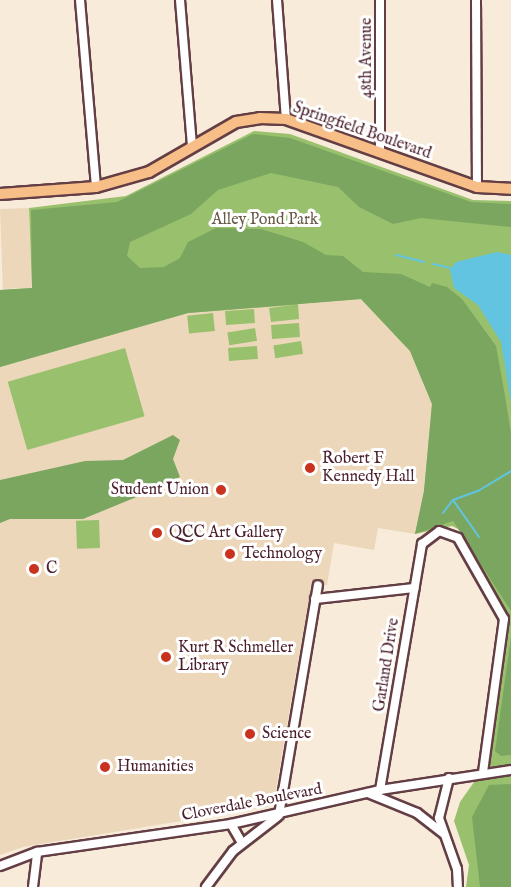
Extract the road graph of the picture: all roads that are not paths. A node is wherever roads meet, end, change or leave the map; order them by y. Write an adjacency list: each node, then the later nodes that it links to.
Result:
1 (80, 0): 9 (street)
2 (180, 0): 7 (street)
3 (277, 0): 6 (street)
4 (380, 0): 8 (street, 48th Avenue)
5 (476, 0): 10 (street)
6 (286, 119): 7 (main road, Springfield Boulevard); 8 (main road, Springfield Boulevard)
7 (192, 145): 9 (main road, Springfield Boulevard)
8 (380, 152): 10 (main road, Springfield Boulevard)
9 (96, 187): 12 (main road, Springfield Boulevard)
10 (477, 187): 11 (main road, Springfield Boulevard)
11 (511, 189)
12 (0, 194)
13 (318, 585): 15 (street)
14 (414, 588): 15 (street); 17 (street, Garland Drive); 19 (street, Garland Drive)
15 (315, 600): 21 (street)
16 (511, 770): 17 (street, Cloverdale Boulevard)
17 (483, 772): 18 (street, Cloverdale Boulevard)
18 (449, 778): 19 (street, Cloverdale Boulevard); 23 (street)
19 (380, 790): 20 (street, Cloverdale Boulevard)
20 (367, 793): 21 (street, Cloverdale Boulevard); 23 (street)
21 (279, 815): 22 (street, Cloverdale Boulevard); 24 (street)
22 (231, 824): 24 (street); 25 (street, Cloverdale Boulevard)
23 (444, 834): 29 (street)
24 (242, 843): 28 (street)
25 (36, 852): 26 (street, Cloverdale Boulevard); 27 (street)
26 (0, 866)
27 (33, 887)
28 (206, 887)
29 (458, 887)

